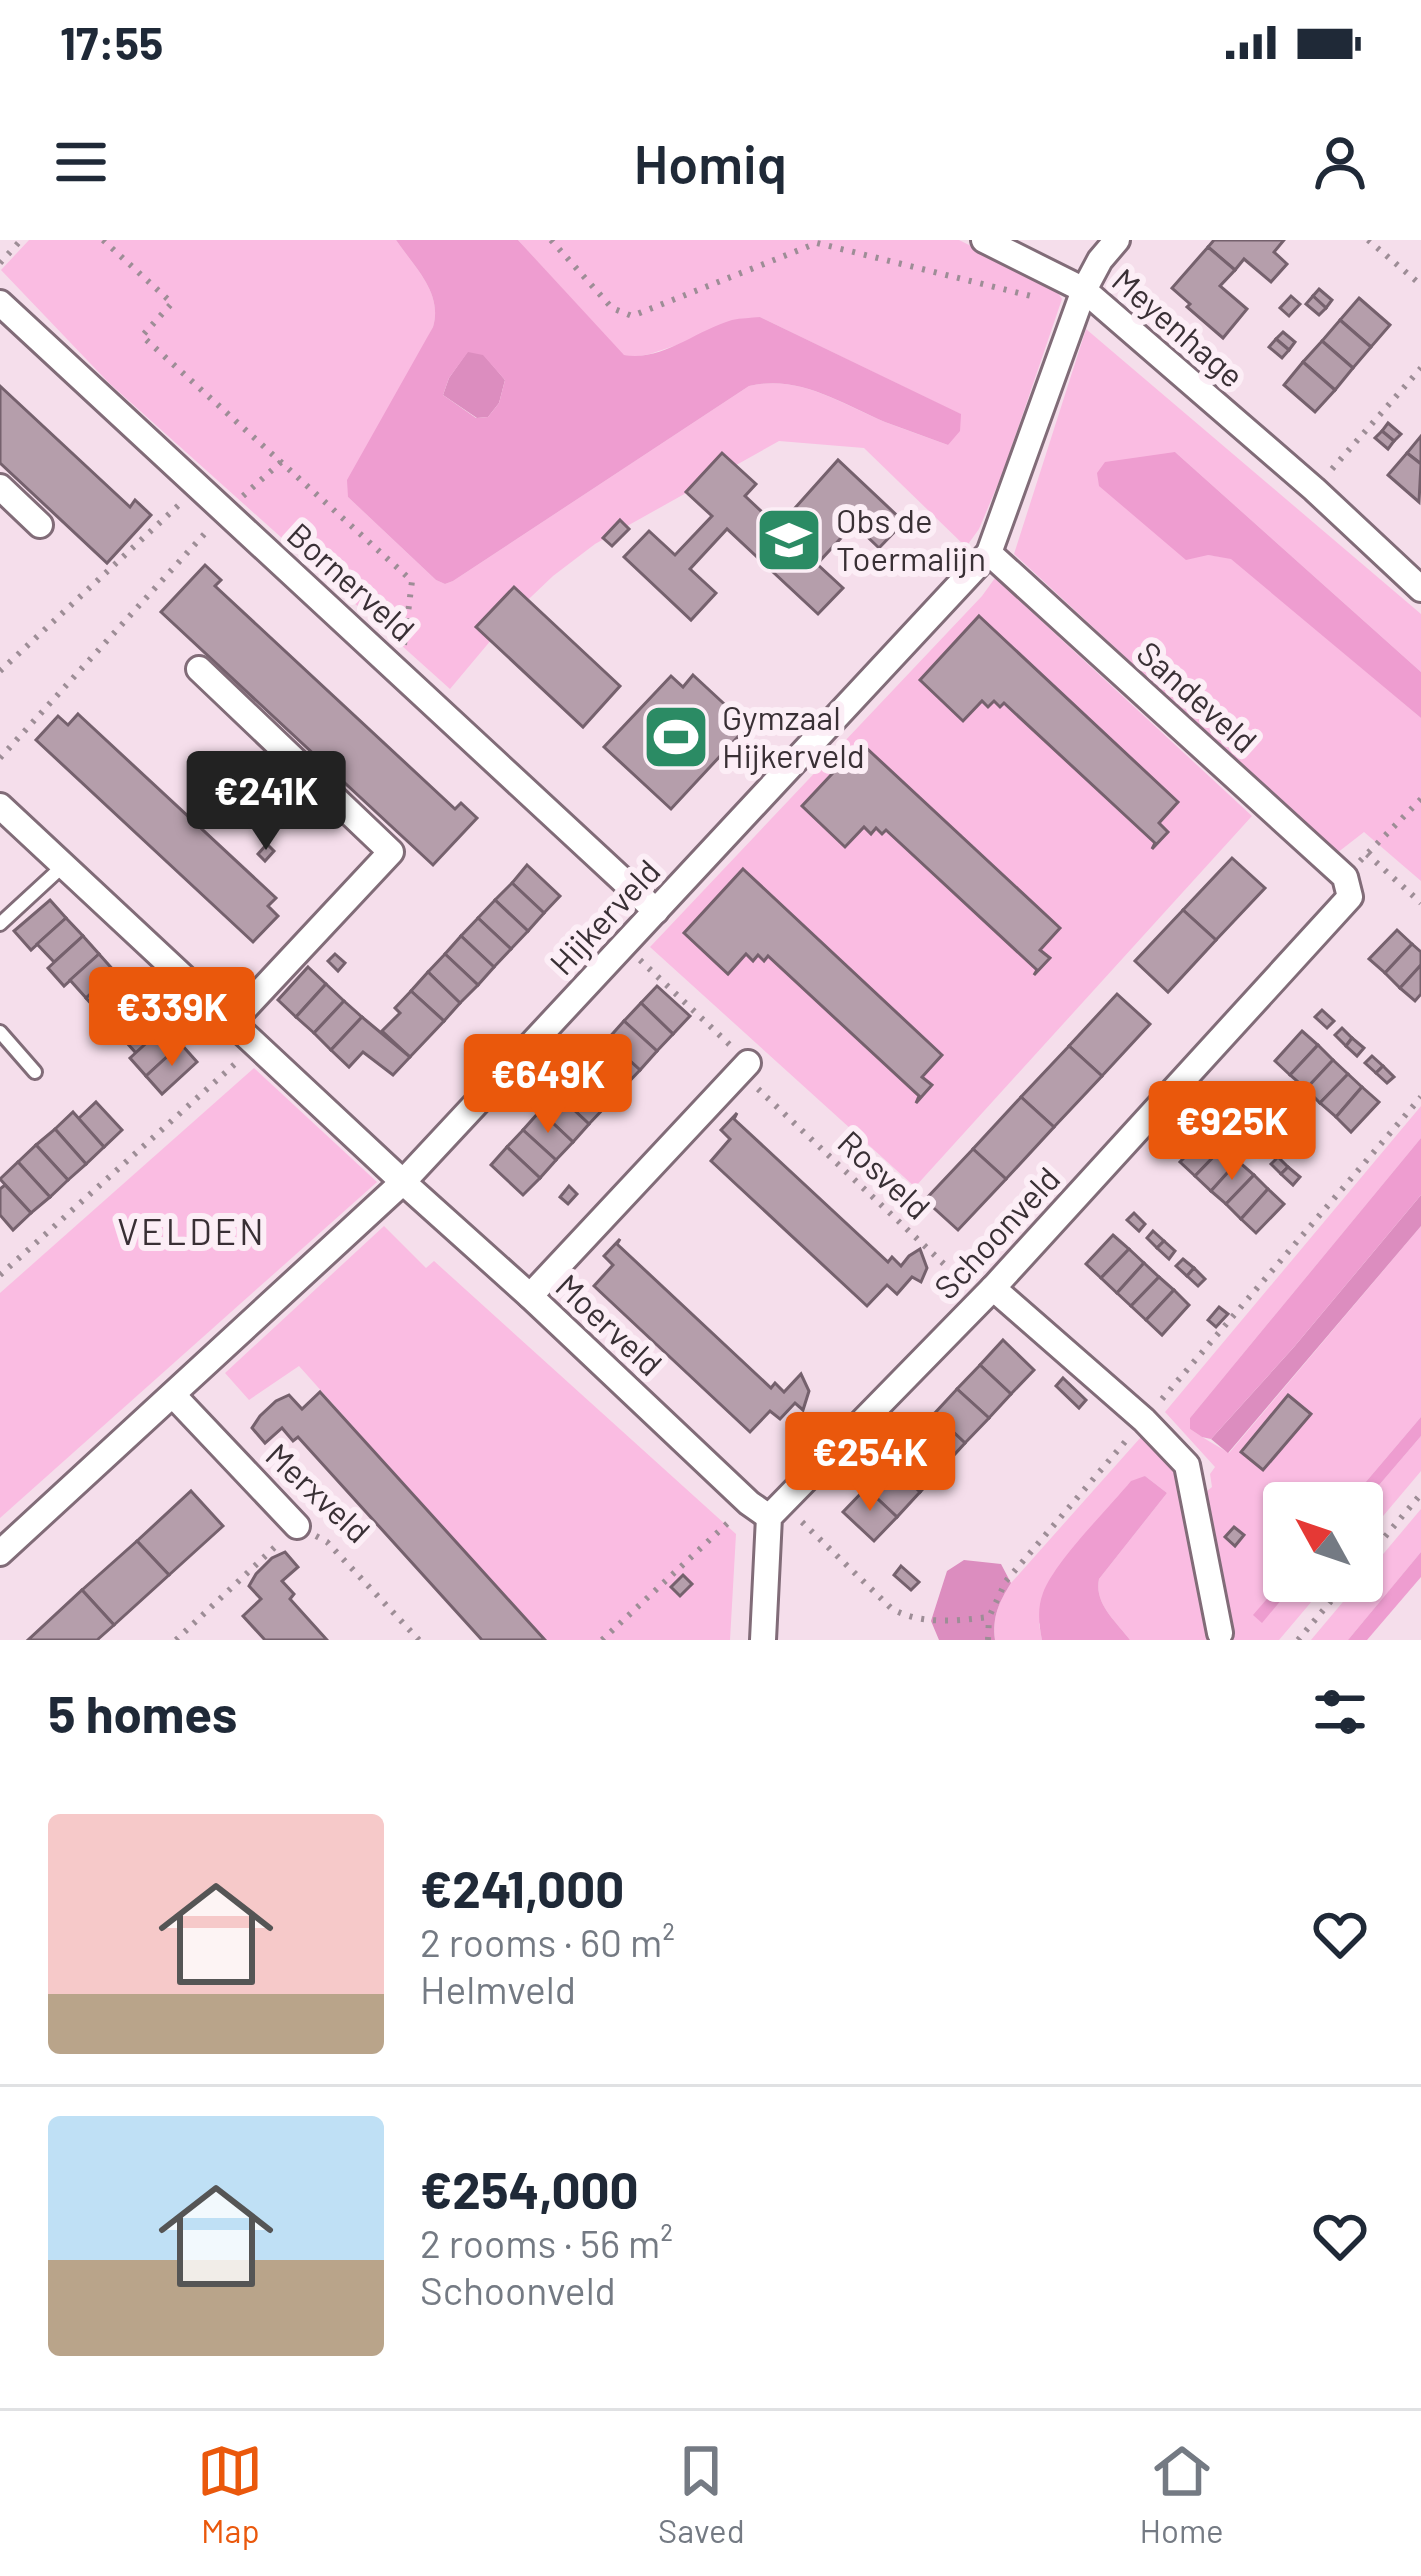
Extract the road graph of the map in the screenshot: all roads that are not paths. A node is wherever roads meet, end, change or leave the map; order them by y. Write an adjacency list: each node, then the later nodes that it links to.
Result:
1 (984, 240): 3 (street, Meyenhage)
2 (1117, 240): 3 (street, Hijkerveld)
3 (1084, 290): 7 (street, Hijkerveld); 8 (street, Meyenhage)
4 (0, 303): 13 (street, Bornerveld)
5 (0, 487): 6 (street)
6 (40, 525)
7 (988, 553): 12 (street, Sandeveld); 13 (street, Hijkerveld)
8 (1421, 590)
9 (199, 669): 15 (street)
10 (0, 806): 11 (street, Moerveld)
11 (64, 865): 14 (lane); 15 (street, Moerveld)
12 (1350, 897): 20 (street, Schoonveld)
13 (656, 911): 19 (street, Hijkerveld)
14 (0, 924)
15 (232, 1022): 19 (street, Moerveld)
16 (0, 1032): 17 (lane)
17 (35, 1072)
18 (751, 1074): 21 (street)
19 (403, 1182): 21 (street, Moerveld); 22 (street, Hijkerveld)
20 (987, 1294): 23 (street, Schoonveld); 26 (street)
21 (530, 1296): 23 (street, Moerveld)
22 (173, 1395): 24 (street, Merxveld); 25 (street, Hijkerveld)
23 (767, 1508): 27 (street)
24 (297, 1526)
25 (0, 1553)
26 (1220, 1633)
27 (763, 1640)

